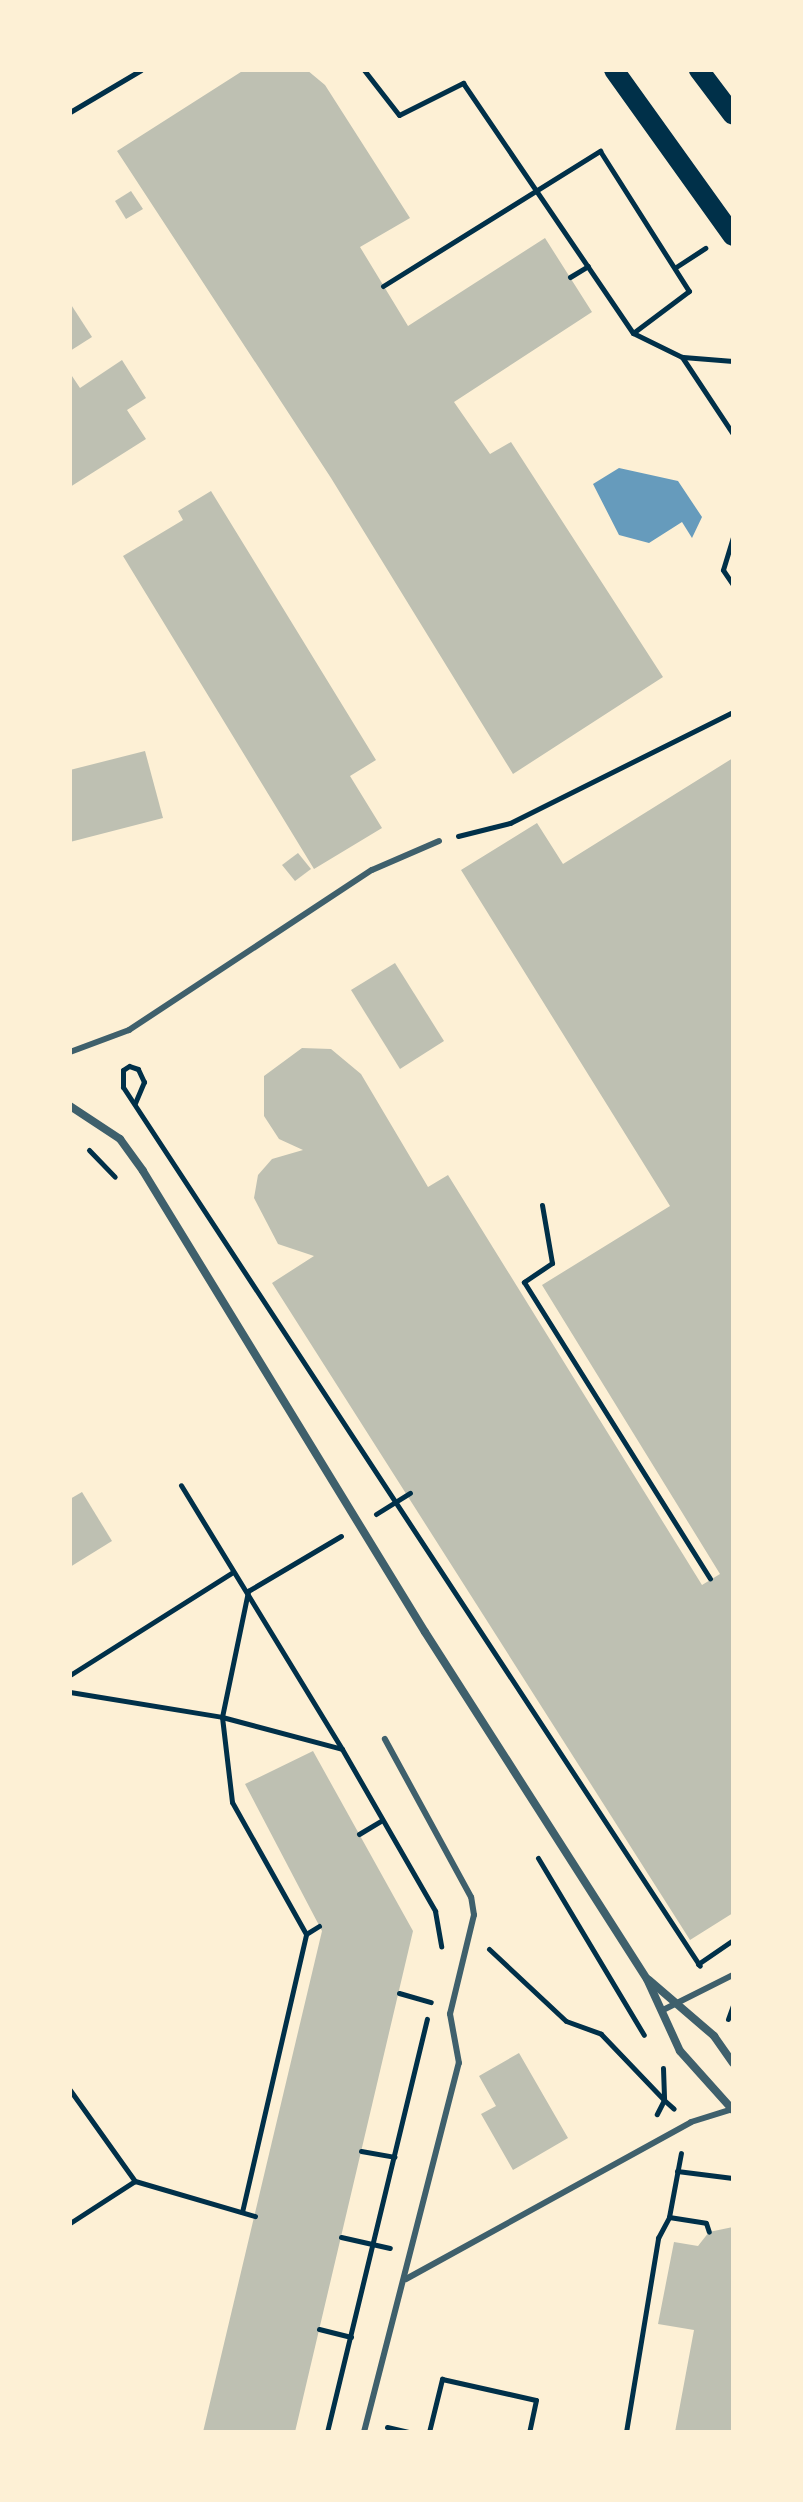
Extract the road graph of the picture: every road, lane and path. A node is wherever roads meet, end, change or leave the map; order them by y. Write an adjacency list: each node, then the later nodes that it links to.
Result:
1 (141, 70): 5 (path)
2 (364, 70): 7 (path)
3 (614, 70): 8 (main road)
4 (699, 70): 6 (main road)
5 (70, 112)
6 (733, 115)
7 (540, 194): 9 (path); 11 (path); 12 (path)
8 (733, 236)
9 (588, 266): 10 (path); 12 (path)
10 (570, 277)
11 (383, 286)
12 (633, 333): 13 (path)
13 (682, 357): 14 (path); 15 (path)
14 (733, 361)
15 (733, 434)
16 (733, 537): 17 (path)
17 (733, 585)
18 (733, 712): 19 (path)
19 (439, 841): 20 (lane)
20 (70, 1052)
21 (135, 1103): 21 (path); 40 (path)
22 (70, 1106): 43 (street)
23 (542, 1205): 27 (path)
24 (181, 1485): 26 (path)
25 (317, 1551): 28 (path)
26 (233, 1572): 28 (path); 29 (path)
27 (710, 1579)
28 (248, 1591): 31 (path); 33 (path)
29 (70, 1675)
30 (70, 1692): 31 (path)
31 (222, 1717): 33 (path); 39 (path)
32 (385, 1739): 38 (lane)
33 (342, 1749): 34 (path)
34 (382, 1820): 35 (path); 37 (path)
35 (359, 1834)
36 (319, 1926): 39 (path)
37 (439, 1928): 38 (path); 41 (path)
38 (471, 1932): 51 (path); 66 (lane)
39 (306, 1934): 59 (path)
40 (733, 1940)
41 (439, 1960)
42 (733, 1975): 47 (lane)
43 (647, 1979): 47 (street); 48 (street)
44 (433, 1988): 46 (path)
45 (399, 1993): 46 (path)
46 (431, 2002): 55 (path)
47 (677, 2003): 48 (lane); 49 (street)
48 (661, 2011): 52 (street)
49 (733, 2063)
50 (70, 2090): 58 (path)
51 (664, 2100)
52 (733, 2109): 67 (lane)
53 (694, 2143): 56 (path)
54 (361, 2151): 55 (path)
55 (394, 2157): 65 (path)
56 (677, 2171): 57 (path); 61 (path)
57 (733, 2178)
58 (135, 2181): 59 (path); 62 (path)
59 (242, 2212): 60 (path)
60 (255, 2216)
61 (669, 2217): 63 (path); 74 (path)
62 (70, 2223)
63 (709, 2232)
64 (341, 2237): 65 (path)
65 (373, 2246): 66 (path); 69 (path)
66 (412, 2252): 67 (lane)
67 (406, 2279): 71 (lane)
68 (319, 2329): 69 (path)
69 (351, 2337): 70 (path)
70 (327, 2432)
71 (364, 2432)
72 (429, 2432): 73 (path)
73 (529, 2432)
74 (626, 2432)

